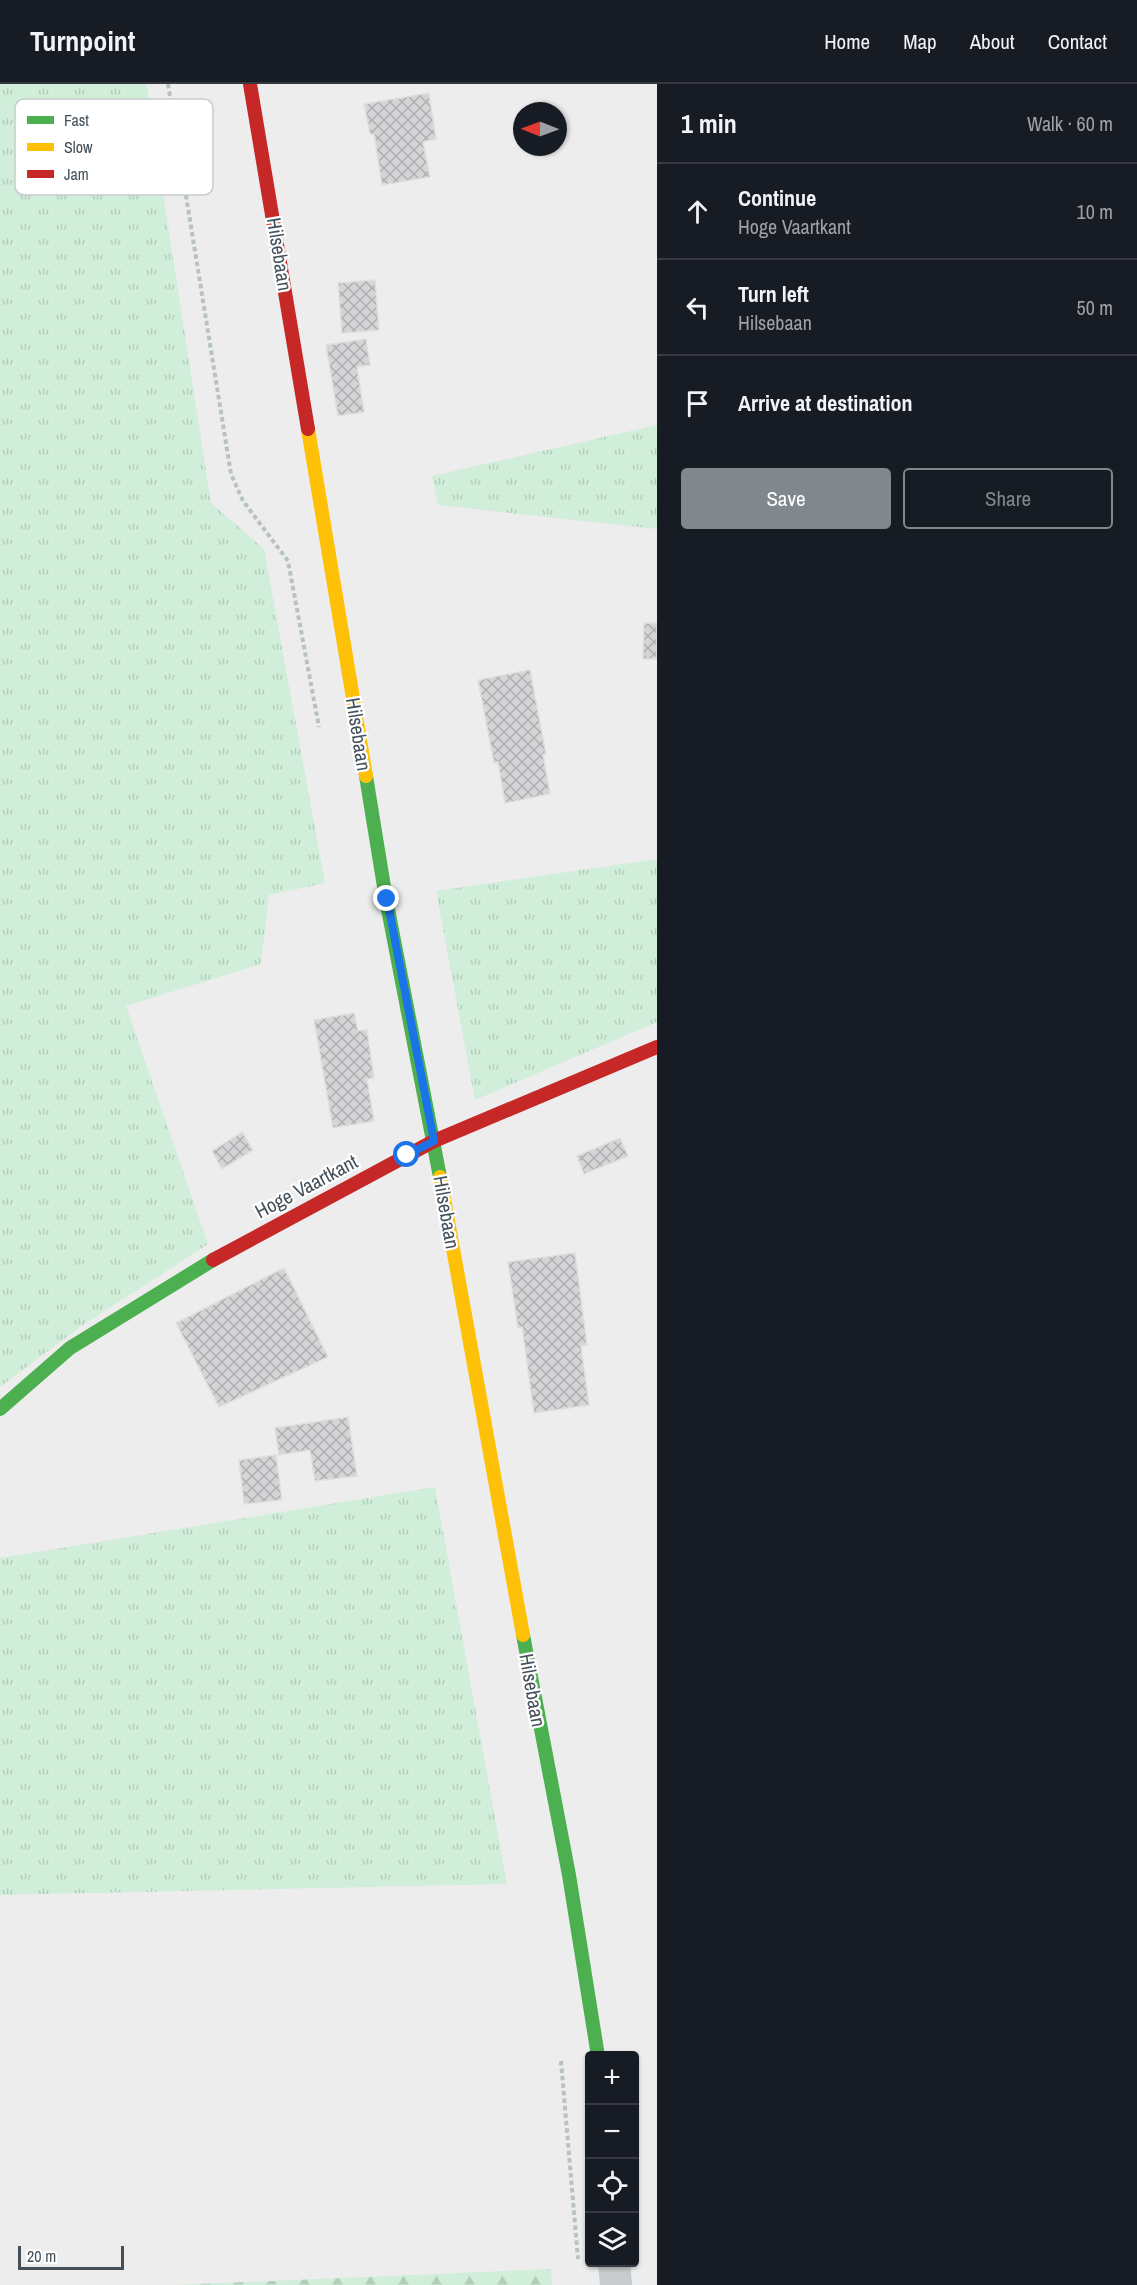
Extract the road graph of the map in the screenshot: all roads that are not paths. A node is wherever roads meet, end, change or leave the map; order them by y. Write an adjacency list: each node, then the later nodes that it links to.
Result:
1 (250, 84): 3 (street, Hilsebaan)
2 (657, 1047): 3 (street, Hoge Vaartkant)
3 (434, 1141): 4 (street, Hoge Vaartkant); 5 (street, Hilsebaan)
4 (0, 1409)
5 (597, 2051)
6 (614, 2267): 7 (street)
7 (616, 2285)

